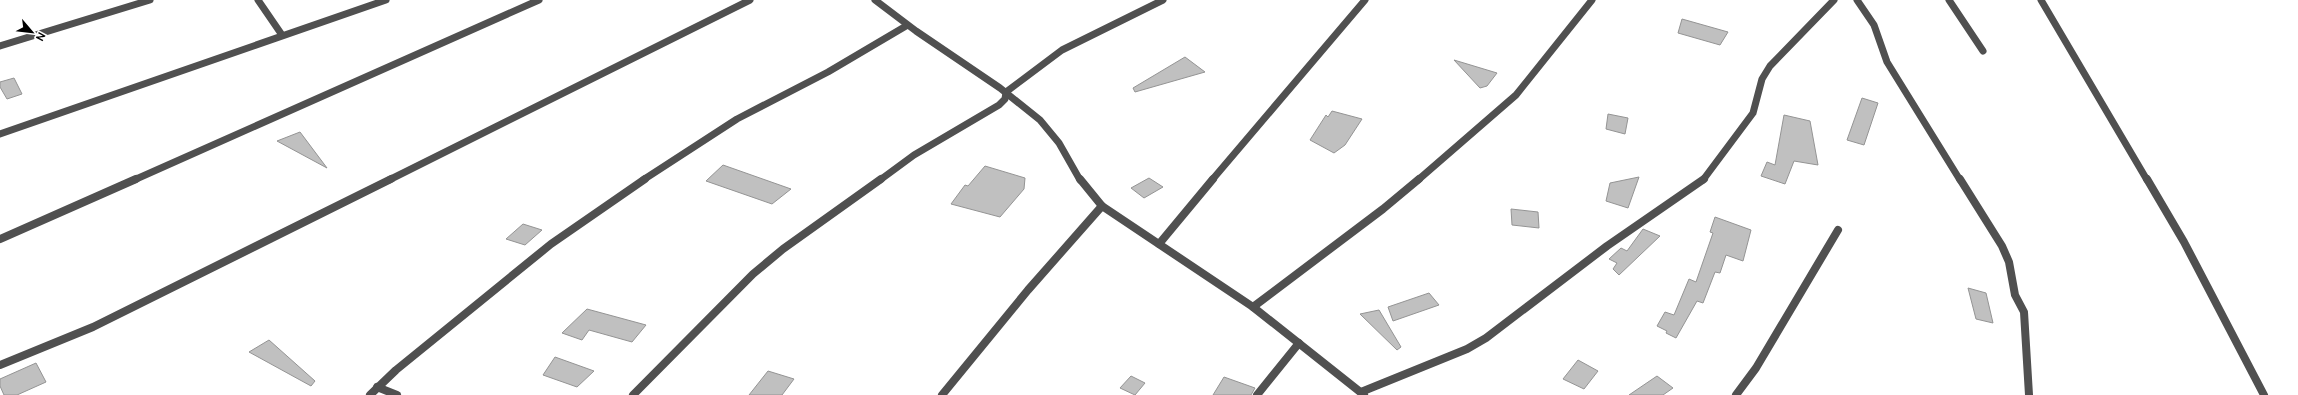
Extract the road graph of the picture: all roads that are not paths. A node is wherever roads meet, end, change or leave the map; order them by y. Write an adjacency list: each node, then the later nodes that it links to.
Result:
1 (150, 0): 16 (street)
2 (258, 0): 15 (street)
3 (386, 0): 15 (street)
4 (539, 0): 22 (street)
5 (750, 0): 26 (street)
6 (875, 0): 14 (street)
7 (1163, 0): 18 (street)
8 (1365, 0): 23 (street)
9 (1592, 0): 24 (street)
10 (1834, 0): 28 (street)
11 (1857, 0): 35 (street)
12 (1949, 0): 17 (street)
13 (2041, 0): 36 (street)
14 (906, 26): 18 (street); 27 (street)
15 (282, 35): 19 (street)
16 (0, 46)
17 (1983, 51)
18 (1006, 92): 20 (street); 31 (street)
19 (0, 134)
20 (1102, 206): 23 (street); 32 (street)
21 (1838, 230): 34 (street)
22 (0, 239)
23 (1159, 244): 24 (street)
24 (1253, 307): 25 (street)
25 (1299, 343): 28 (street); 33 (street)
26 (0, 365)
27 (377, 387): 29 (street); 30 (street)
28 (1362, 393)
29 (370, 395)
30 (397, 395)
31 (633, 395)
32 (942, 395)
33 (1257, 395)
34 (1736, 395)
35 (2029, 395)
36 (2264, 395)

